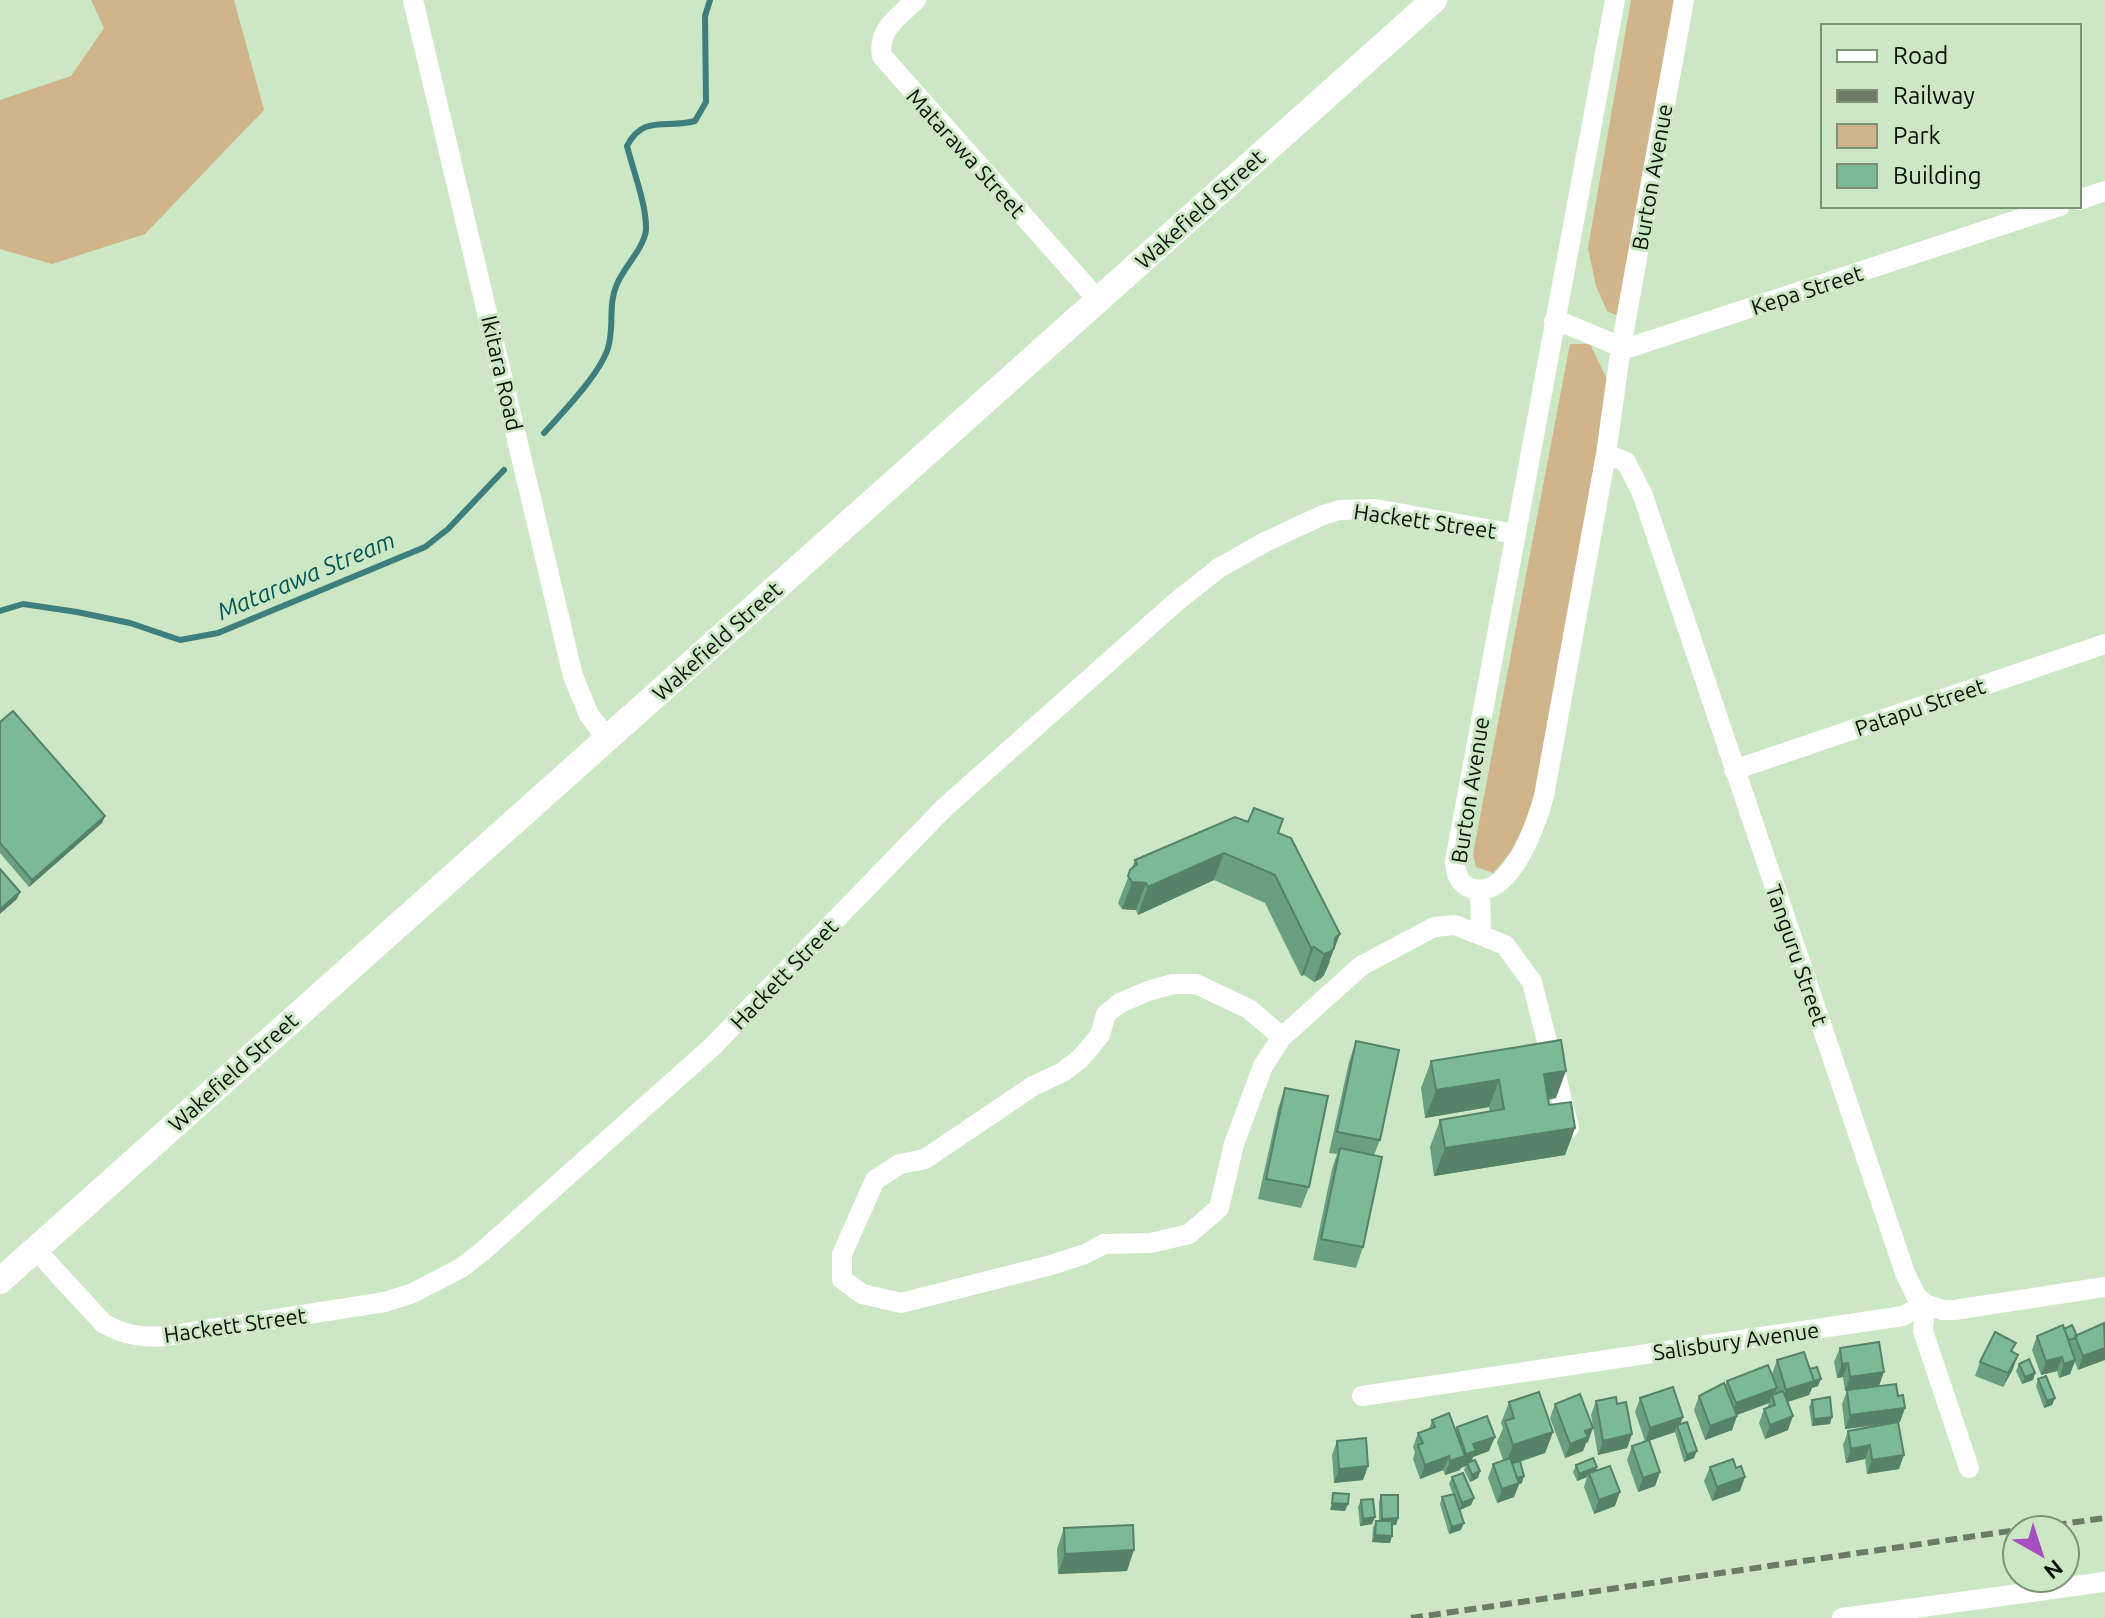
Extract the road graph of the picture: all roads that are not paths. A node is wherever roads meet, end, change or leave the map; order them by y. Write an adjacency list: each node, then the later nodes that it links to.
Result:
1 (413, 0): 15 (street, Ikitara Road)
2 (916, 0): 9 (street, Matarawa Street)
3 (1434, 0): 9 (street, Wakefield Street)
4 (1615, 0): 10 (street, Burton Avenue)
5 (1684, 0): 11 (street, Burton Avenue)
6 (2105, 191): 7 (street)
7 (2081, 199)
8 (2054, 208): 11 (street, Kepa Street)
9 (1098, 300): 15 (street, Wakefield Street)
10 (1554, 321): 11 (street); 13 (street, Burton Avenue)
11 (1621, 347): 12 (street, Burton Avenue)
12 (1606, 454): 16 (street, Tanguru Street); 17 (street, Burton Avenue)
13 (1515, 534): 17 (street, Burton Avenue); 21 (street, Hackett Street)
14 (2105, 644): 16 (street, Patapu Street)
15 (607, 738): 21 (street, Wakefield Street)
16 (1734, 770): 24 (street, Tanguru Street)
17 (1480, 891): 18 (street)
18 (1481, 935): 19 (street); 20 (street)
19 (1282, 1037): 19 (street)
20 (1569, 1128)
21 (36, 1250): 22 (street, Wakefield Street)
22 (0, 1281)
23 (2105, 1287): 24 (street, Salisbury Avenue)
24 (1925, 1304): 25 (street, Salisbury Avenue); 26 (street, Tanguru Street)
25 (1362, 1396)
26 (1969, 1468)
27 (2105, 1582): 28 (street)
28 (1956, 1610): 29 (street)
29 (1842, 1618)

